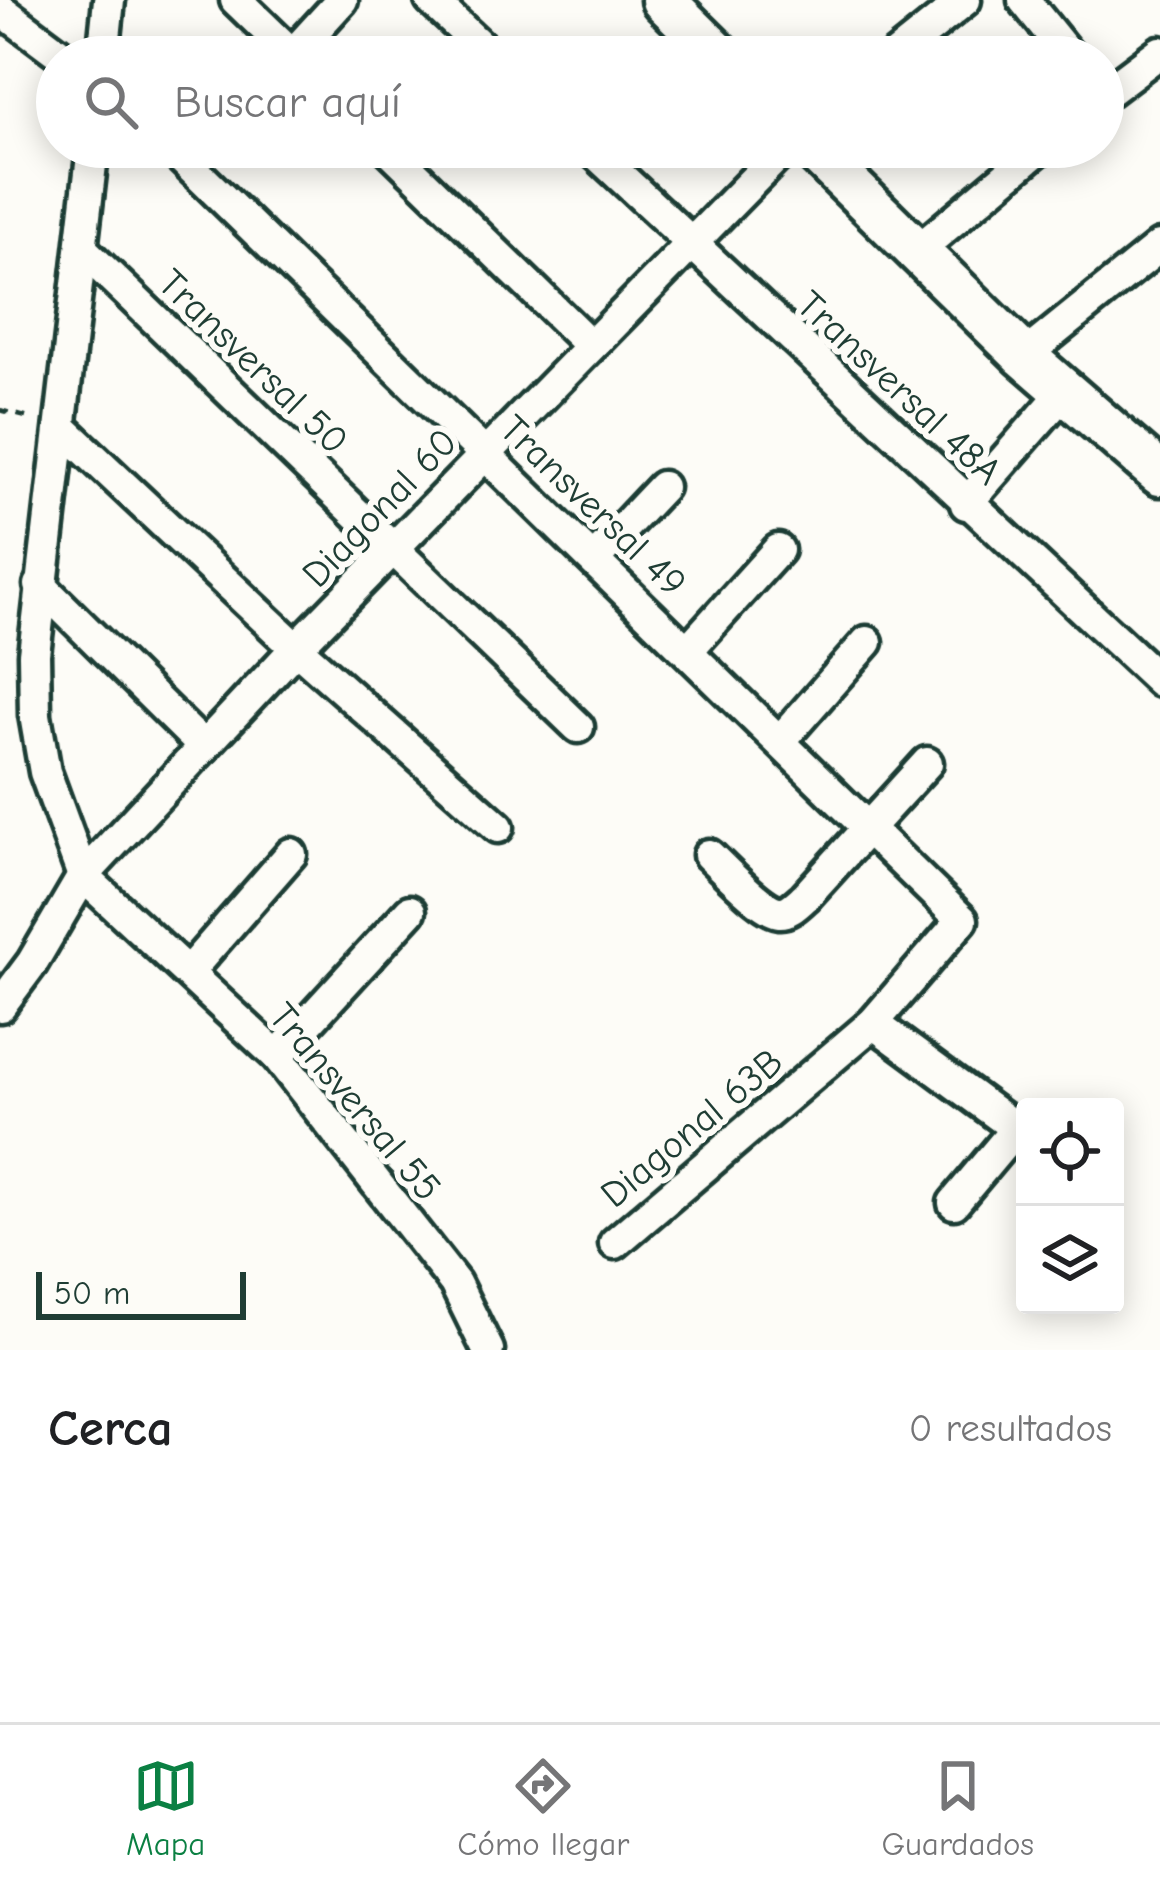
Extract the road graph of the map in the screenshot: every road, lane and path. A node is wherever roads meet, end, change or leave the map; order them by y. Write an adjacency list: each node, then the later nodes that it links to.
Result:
1 (109, 0): 10 (street)
2 (236, 0): 11 (street)
3 (342, 0): 12 (street)
4 (431, 0): 13 (street)
5 (663, 0): 14 (main road)
6 (964, 0): 15 (street)
7 (1024, 0): 16 (street)
8 (0, 9): 9 (street)
9 (36, 36)
10 (105, 36)
11 (272, 36)
12 (310, 36)
13 (470, 36)
14 (700, 36)
15 (920, 36)
16 (1053, 36)
17 (1160, 52): 18 (street)
18 (1124, 79)
19 (92, 168): 28 (street)
20 (203, 168): 34 (street, Transversal 49)
21 (409, 168): 30 (street)
22 (612, 168): 26 (street, Transversal 48A)
23 (766, 168): 26 (street, Diagonal 60)
24 (833, 168): 29 (main road)
25 (1016, 168): 29 (street)
26 (693, 244): 30 (street, Diagonal 60); 37 (street, Transversal 48A)
27 (1160, 246): 31 (street)
28 (83, 250): 33 (street); 38 (street, Transversal 50)
29 (917, 251): 31 (main road)
30 (591, 346): 34 (street, Diagonal 60)
31 (1024, 356): 32 (main road)
32 (1064, 392): 35 (main road); 37 (street)
33 (62, 427): 41 (street); 43 (street)
34 (486, 453): 38 (street, Diagonal 60); 40 (street, Transversal 49)
35 (1158, 467)
36 (662, 487): 40 (street)
37 (966, 504): 45 (street, Transversal 48A)
38 (393, 550): 43 (street, Diagonal 60); 46 (street, Transversal 50)
39 (778, 550): 44 (street)
40 (594, 559): 44 (street, Transversal 49)
41 (40, 585): 48 (street); 54 (street)
42 (867, 642): 47 (street)
43 (296, 648): 48 (street, Diagonal 60); 50 (street)
44 (687, 651): 47 (street, Transversal 49)
45 (1160, 681)
46 (578, 727)
47 (780, 741): 51 (street, Transversal 49)
48 (204, 747): 54 (street, Diagonal 60)
49 (927, 763): 51 (street)
50 (498, 827)
51 (869, 829): 53 (street); 56 (street, Transversal 49)
52 (291, 854): 57 (street)
53 (709, 855)
54 (83, 876): 57 (street, Transversal 55); 58 (street, Diagonal 60)
55 (410, 911): 60 (street)
56 (962, 920): 59 (street, Diagonal 63B)
57 (188, 972): 60 (street, Transversal 55)
58 (0, 1006)
59 (873, 1023): 61 (street); 64 (street, Diagonal 63B)
60 (278, 1056): 65 (street, Transversal 55)
61 (1016, 1128)
62 (1016, 1137): 63 (street)
63 (954, 1204)
64 (615, 1243)
65 (488, 1350)

